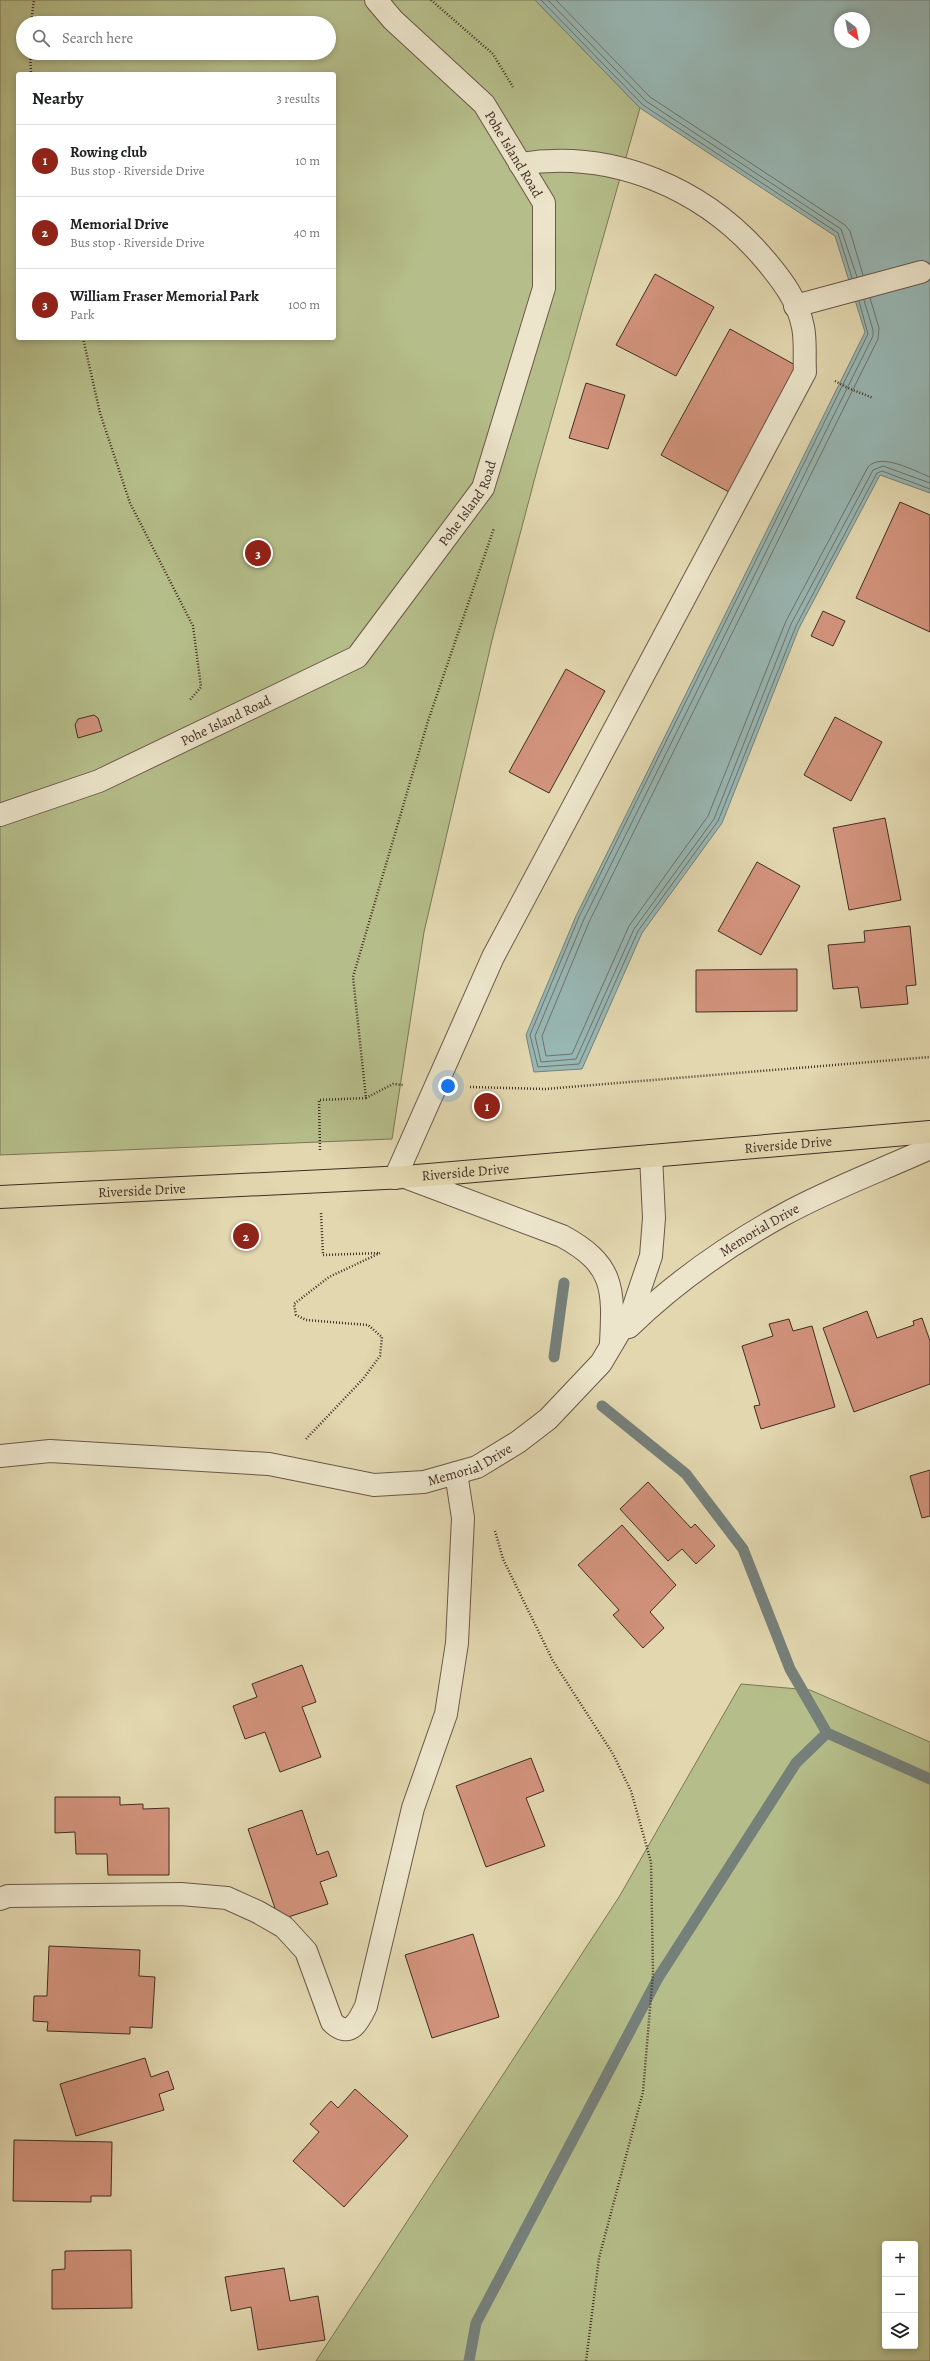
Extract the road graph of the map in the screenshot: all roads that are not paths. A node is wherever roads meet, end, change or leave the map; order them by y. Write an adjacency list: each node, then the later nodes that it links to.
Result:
1 (376, 0): 2 (street, Pohe Island Road)
2 (520, 164): 4 (street); 5 (street, Pohe Island Road)
3 (921, 272): 4 (street)
4 (795, 306): 9 (street)
5 (0, 815)
6 (930, 1132): 8 (main road, Riverside Drive)
7 (930, 1148): 11 (street, Memorial Drive)
8 (651, 1156): 9 (main road, Riverside Drive); 11 (street, Memorial Drive)
9 (400, 1178): 10 (main road, Riverside Drive); 11 (street, Memorial Drive)
10 (0, 1197)
11 (611, 1346): 13 (street, Memorial Drive)
12 (0, 1456): 13 (street, Memorial Drive)
13 (456, 1473): 14 (street)
14 (0, 1899)

